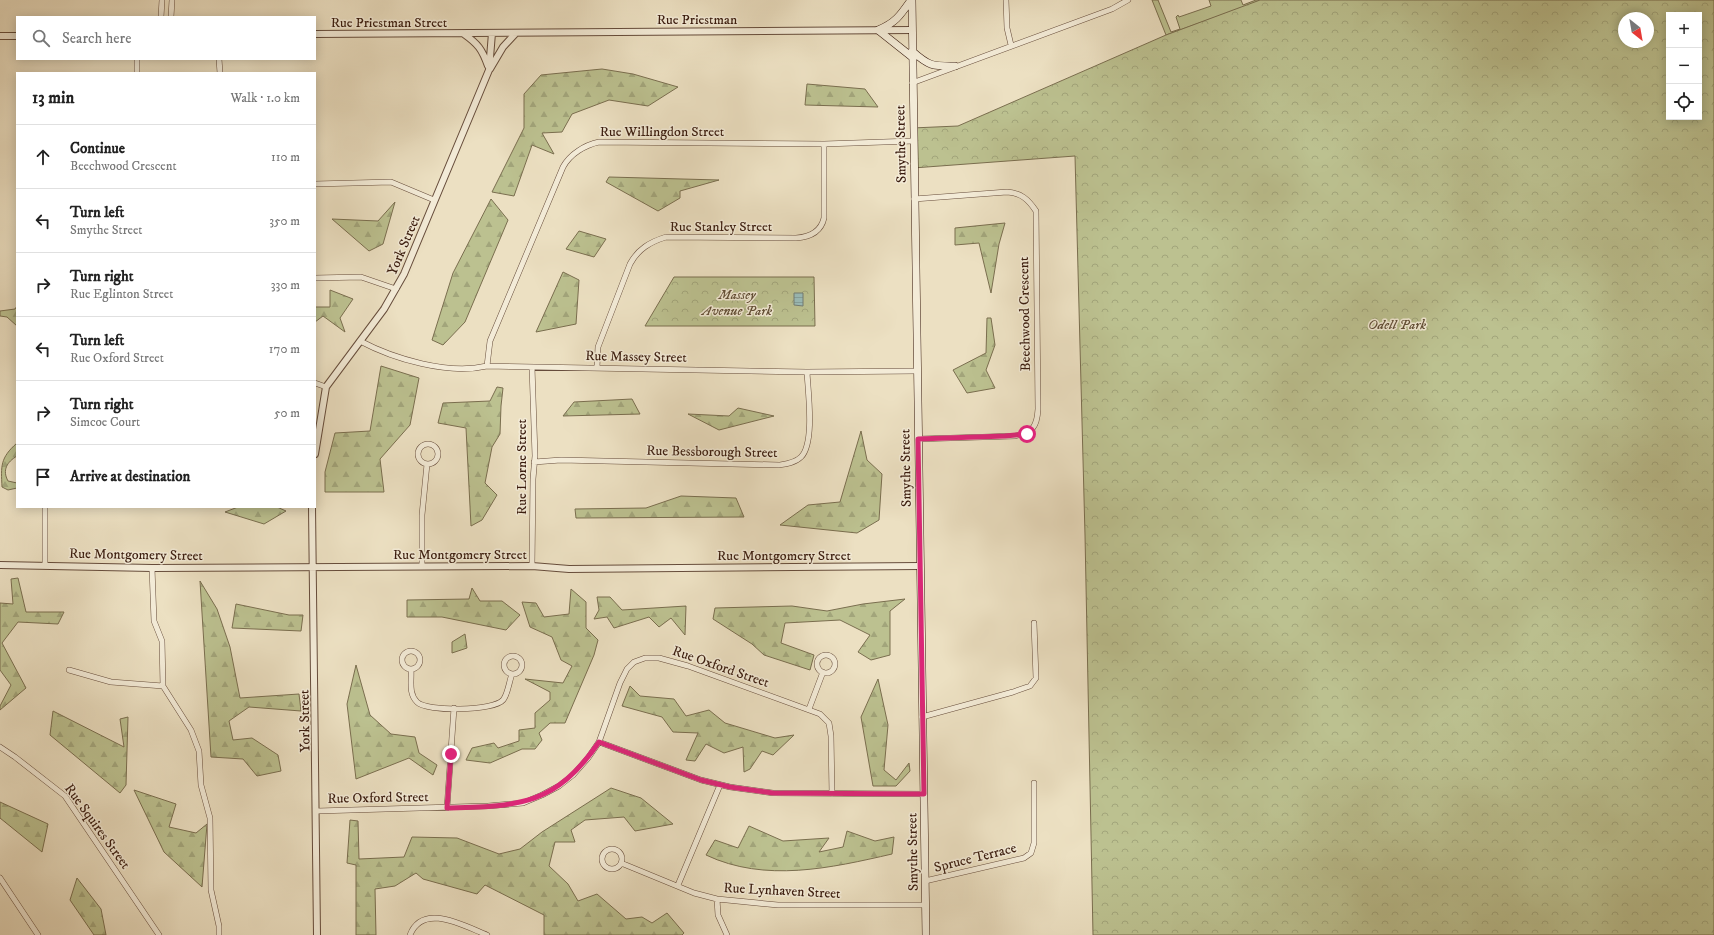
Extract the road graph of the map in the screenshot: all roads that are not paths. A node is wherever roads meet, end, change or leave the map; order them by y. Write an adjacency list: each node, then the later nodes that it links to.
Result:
1 (162, 0): 6 (street)
2 (172, 0): 7 (street)
3 (911, 0): 8 (main road); 9 (main road, Smythe Street)
4 (1006, 0): 16 (street)
5 (1128, 0): 16 (street)
6 (161, 16)
7 (172, 16)
8 (878, 30): 9 (street, Rue Priestman); 11 (street, Rue Priestman); 17 (main road)
9 (912, 30): 17 (main road, Smythe Street)
10 (492, 33): 11 (street, Rue Priestman); 13 (street, Rue Priestman Street); 21 (street, York Street)
11 (516, 33): 21 (street)
12 (316, 34): 13 (street, Rue Priestman Street)
13 (464, 34): 21 (street)
14 (0, 36): 15 (street)
15 (16, 36)
16 (1011, 45): 20 (street)
17 (912, 54): 20 (main road); 24 (main road, Smythe Street)
18 (137, 60): 22 (street)
19 (219, 60): 23 (street)
20 (955, 66): 24 (street)
21 (490, 70): 29 (street, York Street)
22 (137, 72)
23 (220, 72)
24 (912, 83): 25 (main road, Smythe Street)
25 (913, 142): 26 (street, Rue Willingdon Street); 28 (main road, Smythe Street)
26 (824, 144): 33 (street, Rue Willingdon Street); 35 (street, Rue Stanley Street)
27 (316, 184): 29 (street)
28 (914, 199): 36 (main road, Smythe Street); 40 (street, Beechwood Crescent)
29 (434, 200): 31 (street, York Street)
30 (316, 278): 31 (street)
31 (396, 289): 32 (street, York Street)
32 (360, 341): 33 (street, Rue Massey Street); 39 (street, York Street)
33 (487, 366): 34 (street, Rue Massey Street)
34 (532, 367): 35 (street, Rue Massey Street); 42 (street, Rue Lorne Street)
35 (597, 367): 37 (street, Rue Massey Street)
36 (916, 371): 37 (street, Rue Massey Street); 40 (main road, Smythe Street)
37 (807, 372): 42 (street, Rue Bessborough Street)
38 (316, 382): 39 (street)
39 (326, 387): 41 (street, York Street)
40 (918, 439): 51 (main road, Smythe Street)
41 (316, 448)
42 (534, 462): 50 (street, Rue Lorne Street)
43 (427, 464): 49 (street)
44 (45, 508): 47 (street)
45 (312, 508): 48 (street, York Street)
46 (0, 565): 47 (street, Rue Montgomery Street)
47 (45, 565): 52 (street, Rue Montgomery Street)
48 (314, 566): 49 (street, Rue Montgomery Street); 52 (street, Rue Montgomery Street); 69 (street, York Street)
49 (422, 566): 50 (street, Rue Montgomery Street)
50 (532, 566): 51 (street, Rue Montgomery Street)
51 (920, 566): 61 (main road, Smythe Street)
52 (152, 568): 58 (street)
53 (1034, 623): 61 (street)
54 (411, 669): 59 (street)
55 (69, 670): 58 (street)
56 (823, 672): 60 (street)
57 (512, 674): 59 (street)
58 (163, 686): 78 (street)
59 (454, 708): 68 (street)
60 (809, 709): 62 (street, Rue Oxford Street); 66 (street, Rue Oxford Street)
61 (922, 717): 67 (main road, Smythe Street)
62 (599, 742): 65 (street); 68 (street, Rue Oxford Street)
63 (0, 747): 77 (street, Rue Squires Street)
64 (1034, 783): 72 (street, Spruce Terrace)
65 (720, 785): 66 (street); 73 (street)
66 (832, 794): 67 (street)
67 (924, 794): 72 (main road, Smythe Street)
68 (447, 808): 69 (street, Rue Oxford Street)
69 (317, 811): 79 (street, York Street)
70 (621, 863): 73 (street, Rue Lynhaven Street)
71 (0, 878): 76 (street)
72 (925, 882): 75 (main road, Smythe Street)
73 (678, 885): 74 (street, Rue Lynhaven Street)
74 (717, 899): 75 (street, Rue Lynhaven Street); 82 (street)
75 (926, 905): 83 (main road, Smythe Street)
76 (38, 935)
77 (159, 935)
78 (219, 935)
79 (317, 935)
80 (410, 935): 81 (street)
81 (487, 935)
82 (727, 935)
83 (926, 935)

